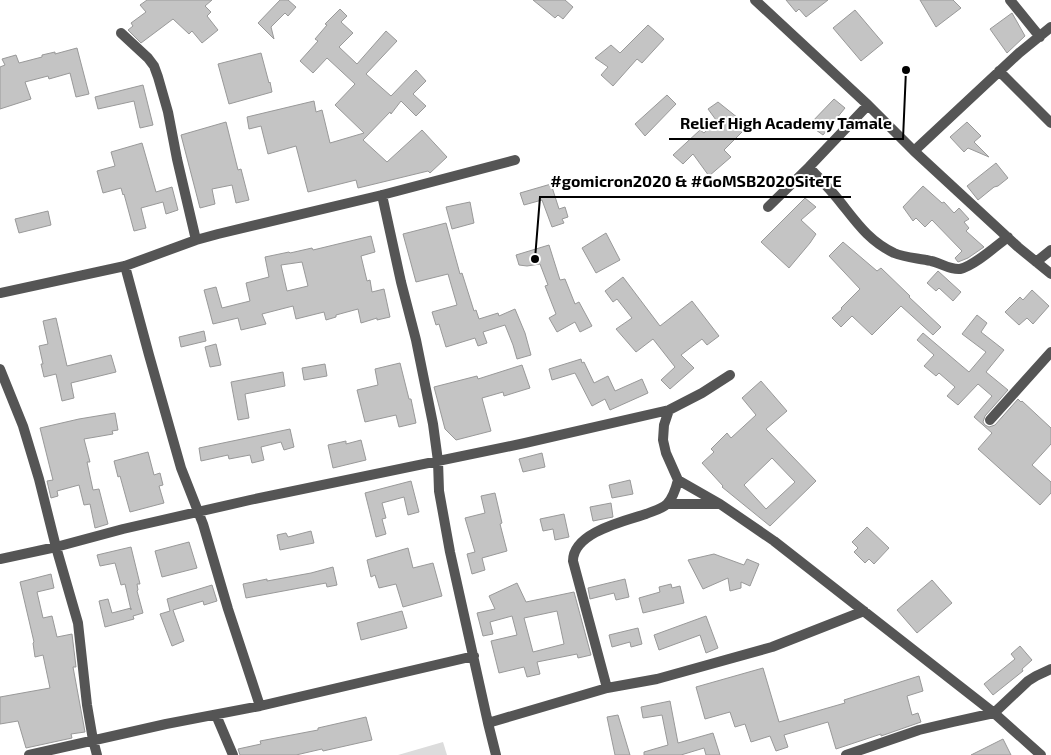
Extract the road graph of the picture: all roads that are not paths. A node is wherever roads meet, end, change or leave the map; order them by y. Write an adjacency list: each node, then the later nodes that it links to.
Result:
1 (755, 0): 7 (street)
2 (1010, 0): 5 (street)
3 (1051, 27): 5 (street)
4 (121, 33): 15 (street)
5 (1040, 37): 6 (street)
6 (999, 71): 8 (street); 9 (street)
7 (868, 105): 9 (street); 11 (street)
8 (1051, 124)
9 (914, 151): 14 (street)
10 (515, 160): 12 (street)
11 (809, 167): 13 (street); 14 (street)
12 (382, 195): 15 (street); 26 (street)
13 (768, 207)
14 (1008, 237): 17 (street)
15 (196, 240): 18 (street)
16 (1051, 250): 17 (street)
17 (1036, 262): 19 (street)
18 (126, 266): 20 (street); 30 (street)
19 (1051, 274)
20 (0, 293)
21 (1051, 352): 25 (street)
22 (0, 369): 31 (street)
23 (730, 376): 24 (street)
24 (669, 410): 26 (street); 27 (street)
25 (990, 420)
26 (438, 461): 30 (street); 34 (street)
27 (678, 480): 28 (street); 29 (street)
28 (667, 504): 29 (street); 36 (street)
29 (720, 504): 33 (street)
30 (198, 512): 31 (street); 37 (street)
31 (56, 547): 32 (street); 41 (street)
32 (0, 559)
33 (864, 611): 36 (street); 38 (street)
34 (474, 656): 37 (street); 40 (street)
35 (1051, 669): 38 (street)
36 (607, 688): 40 (street)
37 (260, 706): 39 (street)
38 (994, 713): 46 (street); 47 (street)
39 (216, 715): 41 (street); 44 (street)
40 (488, 723): 45 (street)
41 (93, 740): 42 (street); 43 (street)
42 (29, 755)
43 (98, 755)
44 (233, 755)
45 (496, 755)
46 (846, 755)
47 (1041, 755)

